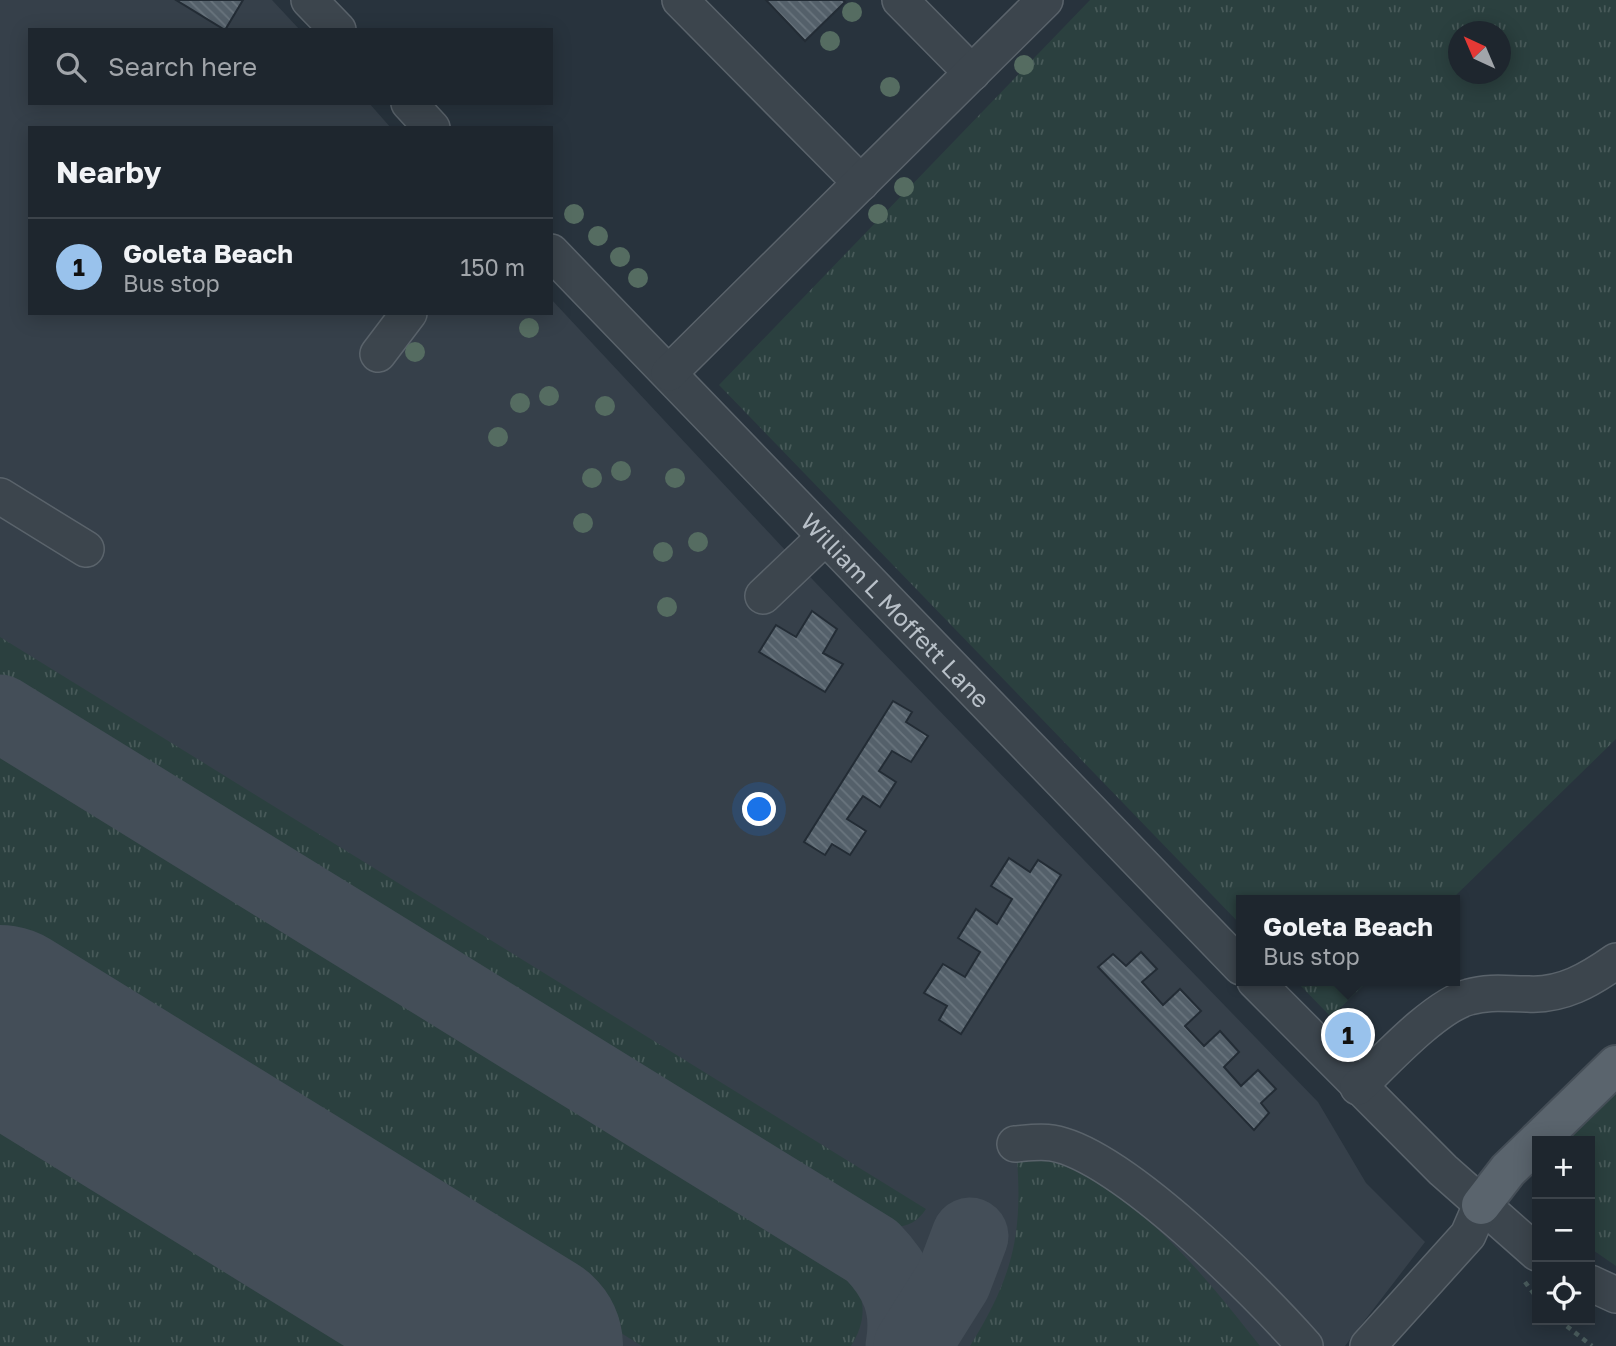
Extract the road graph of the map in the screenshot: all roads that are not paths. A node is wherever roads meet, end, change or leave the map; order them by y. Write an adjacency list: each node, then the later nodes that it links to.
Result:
1 (309, 0): 5 (street)
2 (680, 0): 9 (street)
3 (900, 0): 6 (street)
4 (1045, 0): 6 (street)
5 (336, 28)
6 (972, 72): 9 (street)
7 (411, 105): 8 (street)
8 (430, 126)
9 (861, 183): 13 (street)
10 (553, 253): 13 (street, William L Moffett Lane)
11 (407, 315): 12 (street)
12 (378, 354)
13 (669, 373): 15 (street, William L Moffett Lane)
14 (0, 496): 16 (street)
15 (825, 537): 17 (street); 19 (street, William L Moffett Lane)
16 (86, 549)
17 (763, 596)
18 (1616, 961): 22 (street)
19 (1236, 962)
20 (1260, 986): 22 (street)
21 (1616, 1065): 23 (main road)
22 (1358, 1087): 26 (street)
23 (1544, 1136)
24 (1015, 1143): 30 (street)
25 (1532, 1148): 26 (main road)
26 (1481, 1205): 27 (street); 31 (street)
27 (1532, 1249)
28 (1595, 1285): 29 (street)
29 (1616, 1295)
30 (1306, 1346)
31 (1368, 1346)

